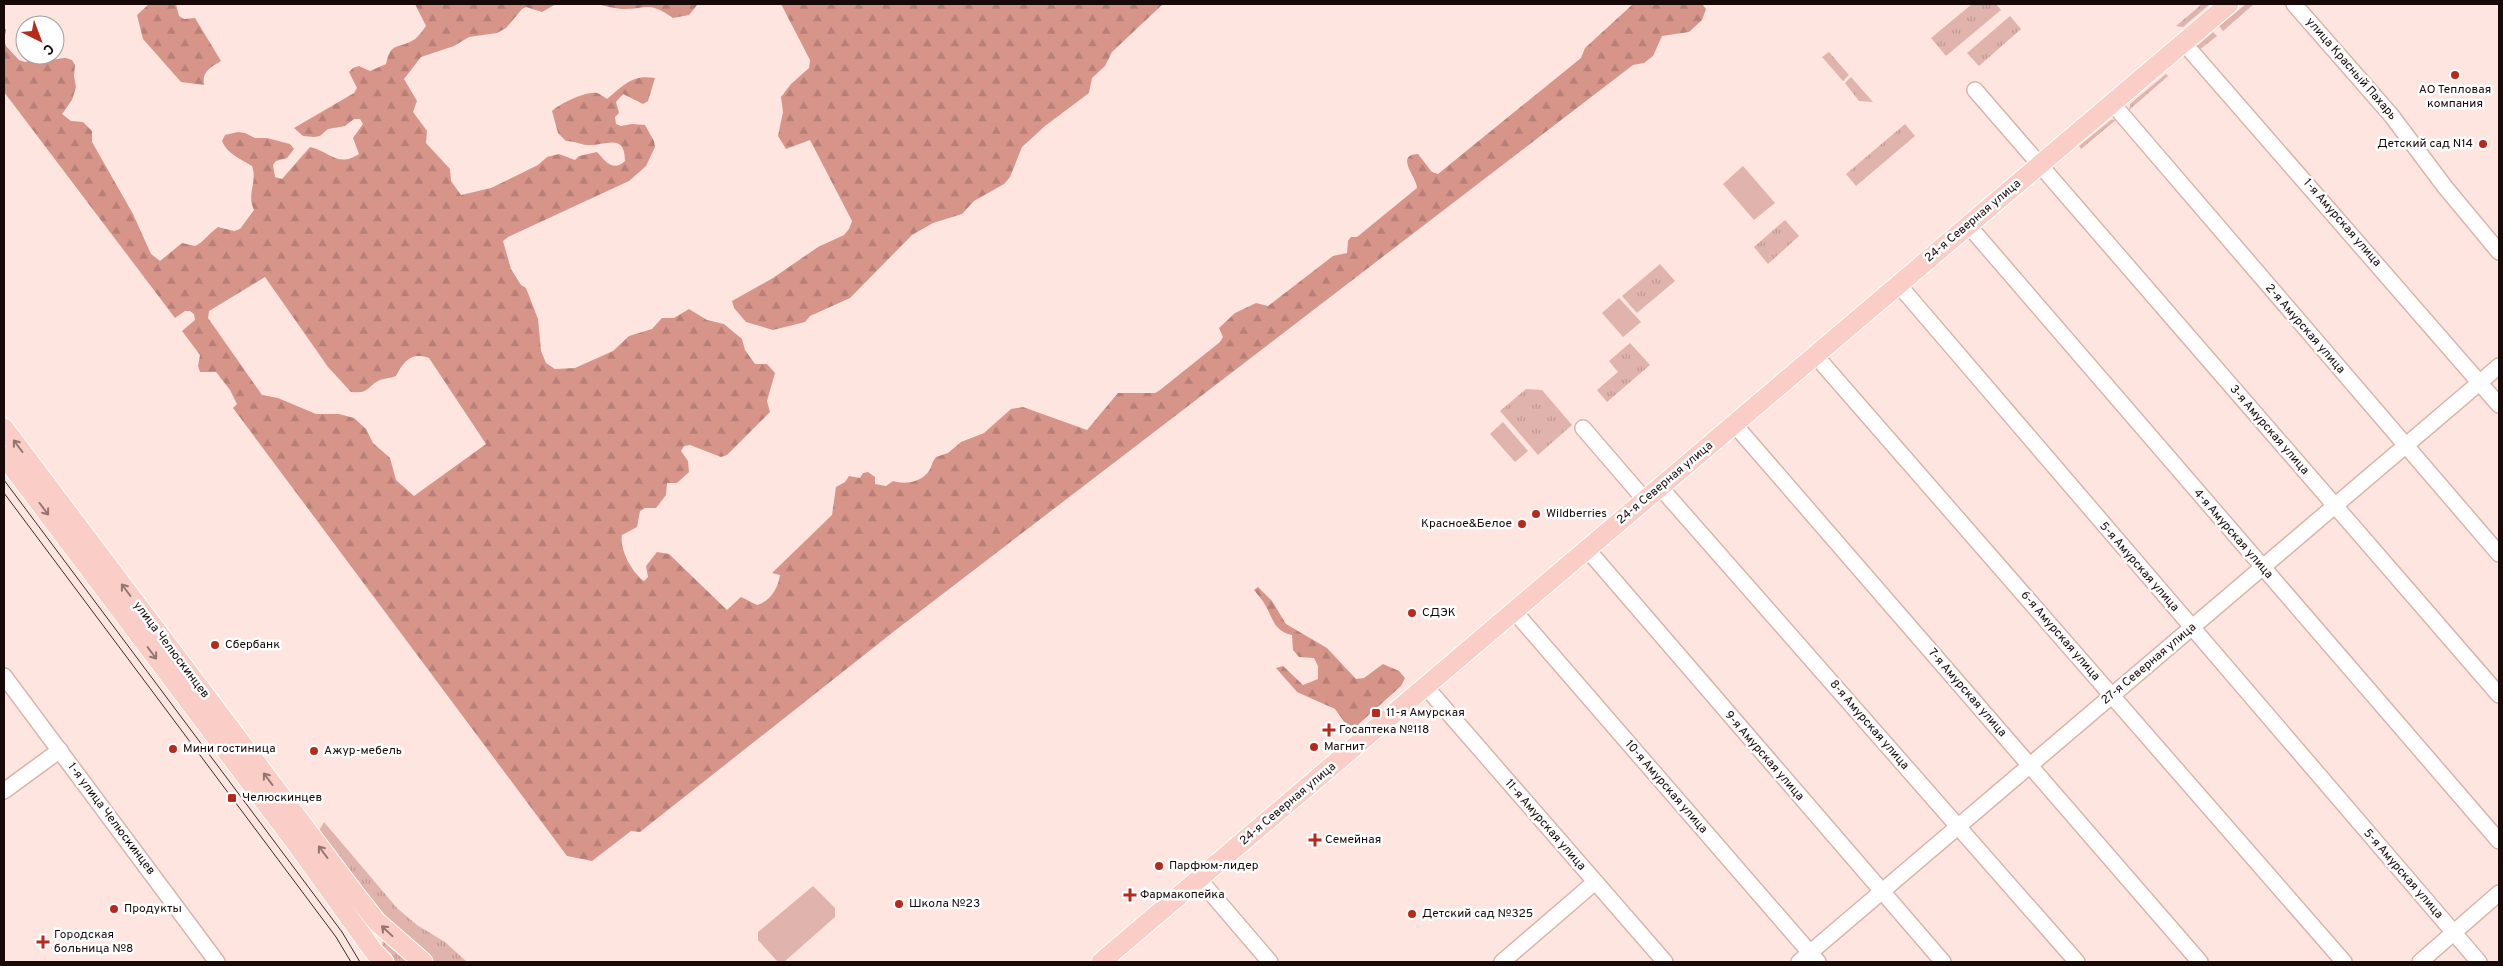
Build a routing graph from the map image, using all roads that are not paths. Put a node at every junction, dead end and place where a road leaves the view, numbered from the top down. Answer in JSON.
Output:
{"nodes":[{"id":1,"x":2229,"y":4,"type":"edge"},
{"id":2,"x":2294,"y":4,"type":"edge"},
{"id":3,"x":2184,"y":42,"type":"junction"},
{"id":4,"x":1975,"y":90,"type":"dead end"},
{"id":5,"x":2112,"y":102,"type":"junction"},
{"id":6,"x":2039,"y":165,"type":"junction"},
{"id":7,"x":1968,"y":225,"type":"junction"},
{"id":8,"x":2499,"y":252,"type":"edge"},
{"id":9,"x":1898,"y":284,"type":"junction"},
{"id":10,"x":1815,"y":355,"type":"junction"},
{"id":11,"x":2499,"y":366,"type":"edge"},
{"id":12,"x":2480,"y":383,"type":"junction"},
{"id":13,"x":2499,"y":406,"type":"edge"},
{"id":14,"x":1734,"y":424,"type":"junction"},
{"id":15,"x":4,"y":428,"type":"edge"},
{"id":16,"x":1583,"y":428,"type":"dead end"},
{"id":17,"x":2406,"y":446,"type":"junction"},
{"id":18,"x":4,"y":456,"type":"edge"},
{"id":19,"x":30,"y":476,"type":"junction"},
{"id":20,"x":1660,"y":487,"type":"junction"},
{"id":21,"x":1645,"y":500,"type":"junction"},
{"id":22,"x":2334,"y":506,"type":"junction"},
{"id":23,"x":1587,"y":549,"type":"junction"},
{"id":24,"x":2499,"y":554,"type":"edge"},
{"id":25,"x":2262,"y":568,"type":"junction"},
{"id":26,"x":1514,"y":611,"type":"junction"},
{"id":27,"x":2191,"y":628,"type":"junction"},
{"id":28,"x":4,"y":676,"type":"edge"},
{"id":29,"x":1426,"y":687,"type":"junction"},
{"id":30,"x":2112,"y":695,"type":"junction"},
{"id":31,"x":2499,"y":695,"type":"edge"},
{"id":32,"x":60,"y":750,"type":"junction"},
{"id":33,"x":2029,"y":765,"type":"junction"},
{"id":34,"x":4,"y":791,"type":"edge"},
{"id":35,"x":1958,"y":826,"type":"junction"},
{"id":36,"x":2499,"y":841,"type":"edge"},
{"id":37,"x":332,"y":877,"type":"junction"},
{"id":38,"x":1199,"y":879,"type":"junction"},
{"id":39,"x":1595,"y":882,"type":"junction"},
{"id":40,"x":1881,"y":892,"type":"junction"},
{"id":41,"x":2499,"y":893,"type":"edge"},
{"id":42,"x":2453,"y":933,"type":"junction"},
{"id":43,"x":378,"y":959,"type":"edge"},
{"id":44,"x":1809,"y":959,"type":"edge"},
{"id":45,"x":210,"y":960,"type":"edge"},
{"id":46,"x":423,"y":962,"type":"edge"},
{"id":47,"x":1101,"y":962,"type":"edge"},
{"id":48,"x":1270,"y":962,"type":"edge"},
{"id":49,"x":1502,"y":962,"type":"edge"},
{"id":50,"x":1665,"y":962,"type":"edge"},
{"id":51,"x":1943,"y":962,"type":"edge"},
{"id":52,"x":2077,"y":962,"type":"edge"},
{"id":53,"x":2200,"y":962,"type":"edge"},
{"id":54,"x":2344,"y":962,"type":"edge"},
{"id":55,"x":2420,"y":962,"type":"edge"},
{"id":56,"x":2479,"y":962,"type":"edge"}],
"edges":[{"from":1,"to":3,"type":"main road","name":"24-я Северная улица"},
{"from":2,"to":8,"type":"street","name":"улица Красный Пахарь"},
{"from":3,"to":5,"type":"main road","name":"24-я Северная улица"},
{"from":3,"to":12,"type":"street","name":"1-я Амурская улица"},
{"from":4,"to":6,"type":"street","name":"3-я Амурская улица"},
{"from":5,"to":6,"type":"main road","name":"24-я Северная улица"},
{"from":5,"to":17,"type":"street","name":"2-я Амурская улица"},
{"from":6,"to":7,"type":"main road","name":"24-я Северная улица"},
{"from":6,"to":22,"type":"street","name":"3-я Амурская улица"},
{"from":7,"to":9,"type":"main road","name":"24-я Северная улица"},
{"from":7,"to":25,"type":"street","name":"4-я Амурская улица"},
{"from":9,"to":10,"type":"main road","name":"24-я Северная улица"},
{"from":9,"to":27,"type":"street","name":"5-я Амурская улица"},
{"from":10,"to":14,"type":"main road","name":"24-я Северная улица"},
{"from":10,"to":30,"type":"street","name":"6-я Амурская улица"},
{"from":11,"to":12,"type":"street","name":"27-я Северная улица"},
{"from":12,"to":13,"type":"street","name":"1-я Амурская улица"},
{"from":12,"to":17,"type":"street","name":"27-я Северная улица"},
{"from":14,"to":20,"type":"main road","name":"24-я Северная улица"},
{"from":14,"to":33,"type":"street","name":"7-я Амурская улица"},
{"from":19,"to":15,"type":"main road","name":"улица Челюскинцев","one_way":true},
{"from":16,"to":21,"type":"street"},
{"from":17,"to":22,"type":"street","name":"27-я Северная улица"},
{"from":17,"to":24,"type":"street","name":"2-я Амурская улица"},
{"from":18,"to":19,"type":"main road","name":"улица Челюскинцев"},
{"from":19,"to":37,"type":"main road","name":"улица Челюскинцев"},
{"from":20,"to":21,"type":"main road","name":"24-я Северная улица"},
{"from":20,"to":35,"type":"street","name":"8-я Амурская улица"},
{"from":21,"to":23,"type":"main road","name":"24-я Северная улица"},
{"from":22,"to":25,"type":"street","name":"27-я Северная улица"},
{"from":22,"to":31,"type":"street","name":"3-я Амурская улица"},
{"from":23,"to":26,"type":"main road","name":"24-я Северная улица"},
{"from":23,"to":40,"type":"street","name":"9-я Амурская улица"},
{"from":25,"to":27,"type":"street","name":"27-я Северная улица"},
{"from":25,"to":36,"type":"street","name":"4-я Амурская улица"},
{"from":26,"to":29,"type":"main road","name":"24-я Северная улица"},
{"from":26,"to":44,"type":"street","name":"10-я Амурская улица"},
{"from":27,"to":30,"type":"street","name":"27-я Северная улица"},
{"from":27,"to":42,"type":"street","name":"5-я Амурская улица"},
{"from":28,"to":32,"type":"street","name":"1-я улица Челюскинцев"},
{"from":29,"to":38,"type":"main road","name":"24-я Северная улица"},
{"from":29,"to":39,"type":"street","name":"11-я Амурская улица"},
{"from":30,"to":33,"type":"street","name":"27-я Северная улица"},
{"from":30,"to":54,"type":"street","name":"6-я Амурская улица"},
{"from":32,"to":34,"type":"street"},
{"from":32,"to":45,"type":"street","name":"1-я улица Челюскинцев"},
{"from":33,"to":35,"type":"street","name":"27-я Северная улица"},
{"from":33,"to":53,"type":"street","name":"7-я Амурская улица"},
{"from":35,"to":40,"type":"street","name":"27-я Северная улица"},
{"from":35,"to":52,"type":"street","name":"8-я Амурская улица"},
{"from":37,"to":43,"type":"main road"},
{"from":46,"to":37,"type":"main road","one_way":true},
{"from":38,"to":47,"type":"main road","name":"24-я Северная улица"},
{"from":38,"to":48,"type":"street"},
{"from":39,"to":49,"type":"street"},
{"from":39,"to":50,"type":"street","name":"11-я Амурская улица"},
{"from":40,"to":44,"type":"street","name":"27-я Северная улица"},
{"from":40,"to":51,"type":"street","name":"9-я Амурская улица"},
{"from":41,"to":42,"type":"street"},
{"from":42,"to":55,"type":"street"},
{"from":42,"to":56,"type":"street","name":"5-я Амурская улица"}]}
